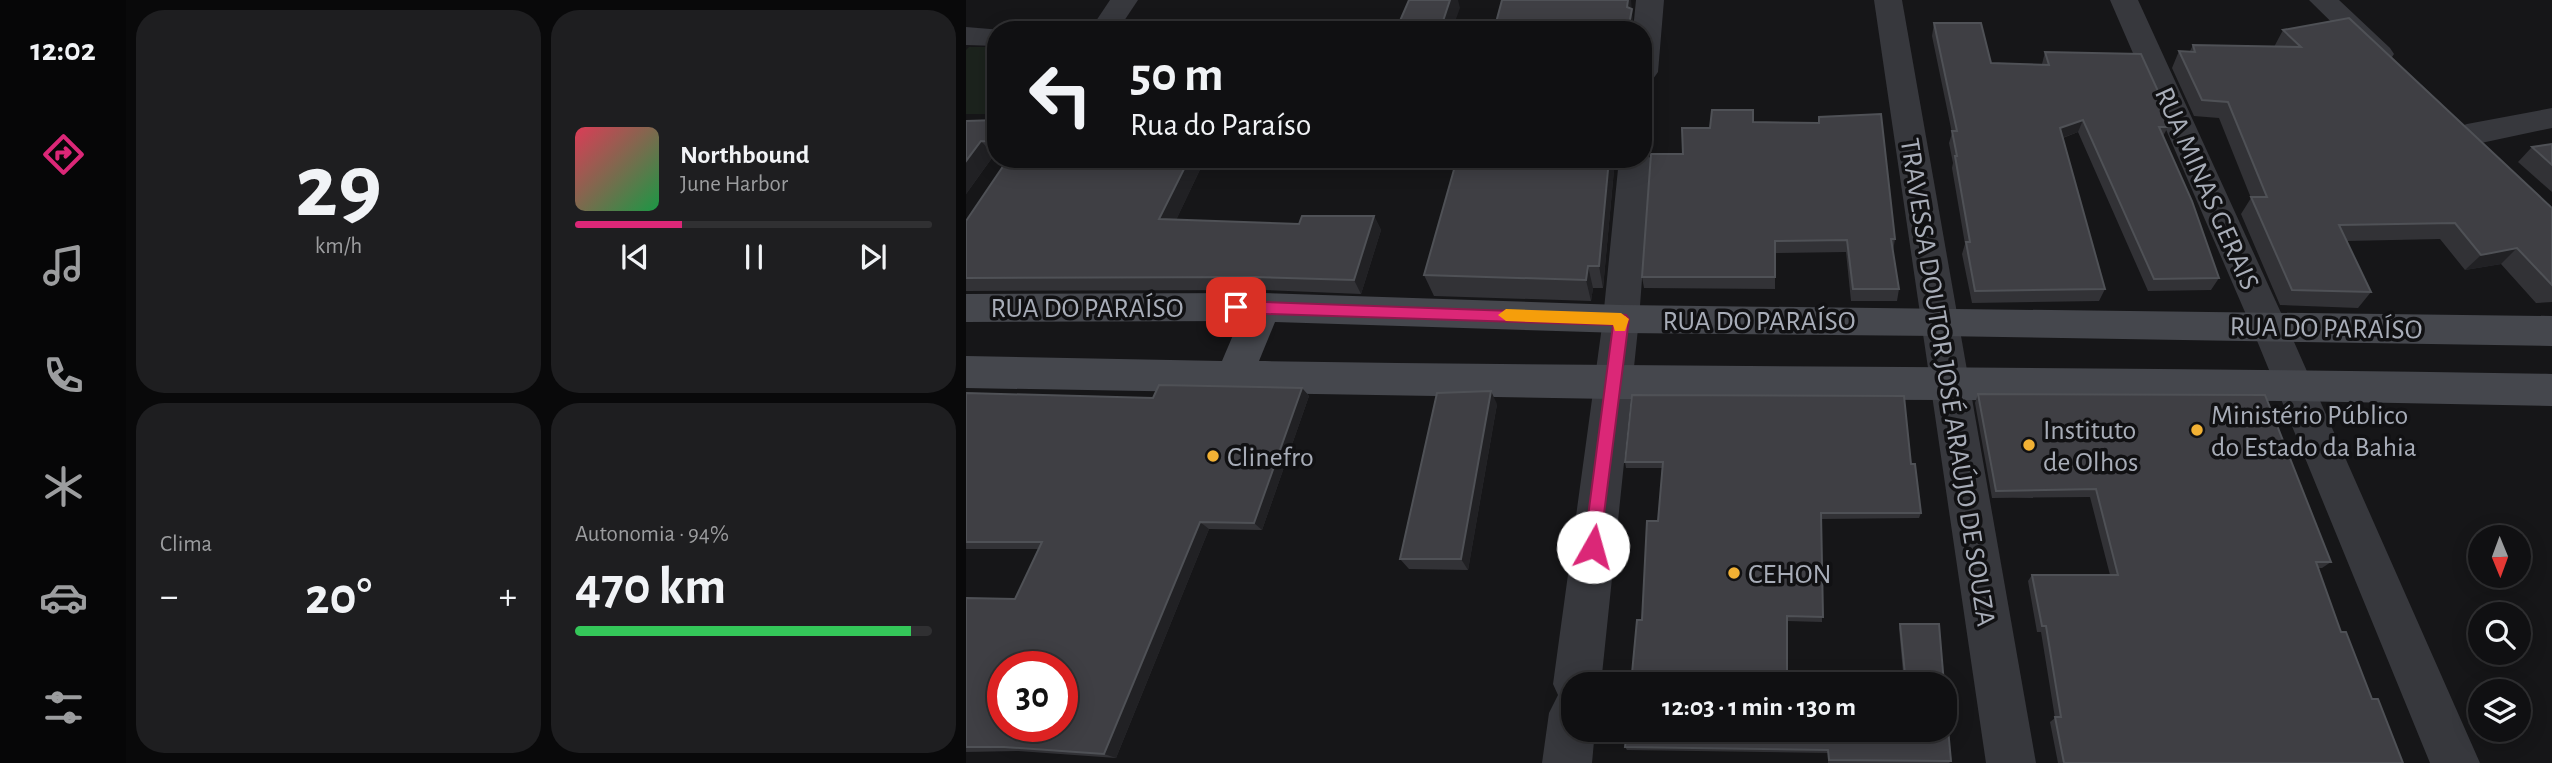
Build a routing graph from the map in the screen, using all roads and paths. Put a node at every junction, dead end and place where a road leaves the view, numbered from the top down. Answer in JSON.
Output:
{"nodes":[{"id":1,"x":1124,"y":0,"type":"edge"},
{"id":2,"x":1650,"y":0,"type":"edge"},
{"id":3,"x":1888,"y":0,"type":"edge"},
{"id":4,"x":2124,"y":0,"type":"edge"},
{"id":5,"x":2323,"y":0,"type":"edge"},
{"id":6,"x":1110,"y":21,"type":"edge"},
{"id":7,"x":1648,"y":21,"type":"edge"},
{"id":8,"x":966,"y":36,"type":"edge"},
{"id":9,"x":987,"y":37,"type":"edge"},
{"id":10,"x":2399,"y":72,"type":"edge"},
{"id":11,"x":2552,"y":118,"type":"edge"},
{"id":12,"x":2495,"y":162,"type":"edge"},
{"id":13,"x":1634,"y":168,"type":"edge"},
{"id":14,"x":1263,"y":307,"type":"junction"},
{"id":15,"x":966,"y":308,"type":"edge"},
{"id":16,"x":1621,"y":319,"type":"junction"},
{"id":17,"x":1939,"y":321,"type":"junction"},
{"id":18,"x":2269,"y":326,"type":"junction"},
{"id":19,"x":2552,"y":331,"type":"edge"},
{"id":20,"x":966,"y":372,"type":"edge"},
{"id":21,"x":1234,"y":376,"type":"junction"},
{"id":22,"x":1612,"y":383,"type":"junction"},
{"id":23,"x":2292,"y":385,"type":"junction"},
{"id":24,"x":1949,"y":386,"type":"junction"},
{"id":25,"x":2552,"y":390,"type":"edge"},
{"id":26,"x":1578,"y":672,"type":"edge"},
{"id":27,"x":1570,"y":742,"type":"edge"},
{"id":28,"x":1567,"y":763,"type":"edge"},
{"id":29,"x":2011,"y":763,"type":"edge"},
{"id":30,"x":2455,"y":763,"type":"edge"}],
"edges":[{"from":1,"to":6,"type":"street"},
{"from":2,"to":7,"type":"street"},
{"from":3,"to":17,"type":"street","name":"TRAVESSA DOUTOR JOSÉ ARAÚJO DE SOUZA"},
{"from":4,"to":18,"type":"street","name":"RUA MINAS GERAIS"},
{"from":5,"to":10,"type":"street"},
{"from":8,"to":9,"type":"street"},
{"from":11,"to":12,"type":"street"},
{"from":13,"to":16,"type":"street"},
{"from":14,"to":15,"type":"street","name":"RUA DO PARAÍSO"},
{"from":14,"to":16,"type":"street","name":"RUA DO PARAÍSO"},
{"from":14,"to":21,"type":"street"},
{"from":16,"to":17,"type":"street","name":"RUA DO PARAÍSO"},
{"from":16,"to":22,"type":"street"},
{"from":17,"to":18,"type":"street","name":"RUA DO PARAÍSO"},
{"from":17,"to":24,"type":"street","name":"TRAVESSA DOUTOR JOSÉ ARAÚJO DE SOUZA"},
{"from":18,"to":19,"type":"street","name":"RUA DO PARAÍSO"},
{"from":18,"to":23,"type":"street","name":"RUA MINAS GERAIS"},
{"from":20,"to":21,"type":"street","name":"RUA DO PARAÍSO"},
{"from":21,"to":22,"type":"street","name":"RUA DO PARAÍSO"},
{"from":22,"to":24,"type":"street","name":"RUA DO PARAÍSO"},
{"from":22,"to":26,"type":"street"},
{"from":23,"to":24,"type":"street","name":"RUA DO PARAÍSO"},
{"from":23,"to":25,"type":"street","name":"RUA DO PARAÍSO"},
{"from":23,"to":30,"type":"street","name":"RUA MINAS GERAIS"},
{"from":24,"to":29,"type":"street","name":"TRAVESSA DOUTOR JOSÉ ARAÚJO DE SOUZA"},
{"from":27,"to":28,"type":"street"}]}
